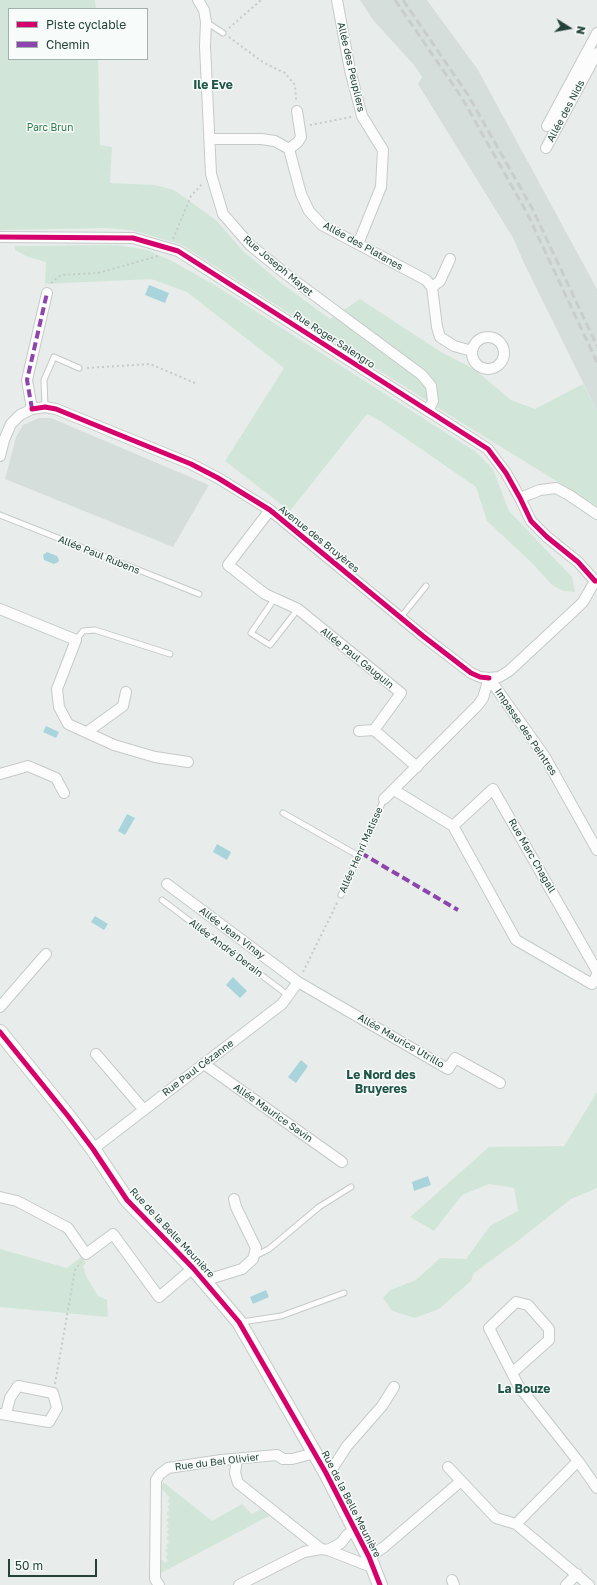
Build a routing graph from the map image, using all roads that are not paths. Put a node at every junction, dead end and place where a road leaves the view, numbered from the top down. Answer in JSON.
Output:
{"nodes":[{"id":1,"x":198,"y":0,"type":"edge"},
{"id":2,"x":337,"y":0,"type":"edge"},
{"id":3,"x":206,"y":22,"type":"junction"},
{"id":4,"x":223,"y":33,"type":"road end"},
{"id":5,"x":597,"y":33,"type":"edge"},
{"id":6,"x":597,"y":53,"type":"edge"},
{"id":7,"x":297,"y":111,"type":"road end"},
{"id":8,"x":547,"y":126,"type":"dead end"},
{"id":9,"x":210,"y":139,"type":"junction"},
{"id":10,"x":546,"y":148,"type":"dead end"},
{"id":11,"x":289,"y":149,"type":"junction"},
{"id":12,"x":0,"y":237,"type":"edge"},
{"id":13,"x":358,"y":244,"type":"junction"},
{"id":14,"x":450,"y":259,"type":"dead end"},
{"id":15,"x":432,"y":287,"type":"junction"},
{"id":16,"x":48,"y":288,"type":"road end"},
{"id":17,"x":472,"y":351,"type":"dead end"},
{"id":18,"x":79,"y":368,"type":"road end"},
{"id":19,"x":45,"y":407,"type":"junction"},
{"id":20,"x":32,"y":408,"type":"junction"},
{"id":21,"x":428,"y":411,"type":"junction"},
{"id":22,"x":0,"y":456,"type":"edge"},
{"id":23,"x":520,"y":498,"type":"junction"},
{"id":24,"x":270,"y":510,"type":"junction"},
{"id":25,"x":597,"y":514,"type":"edge"},
{"id":26,"x":0,"y":515,"type":"edge"},
{"id":27,"x":596,"y":581,"type":"edge"},
{"id":28,"x":426,"y":586,"type":"dead end"},
{"id":29,"x":199,"y":594,"type":"dead end"},
{"id":30,"x":276,"y":598,"type":"junction"},
{"id":31,"x":0,"y":609,"type":"edge"},
{"id":32,"x":298,"y":609,"type":"junction"},
{"id":33,"x":401,"y":617,"type":"junction"},
{"id":34,"x":76,"y":640,"type":"junction"},
{"id":35,"x":170,"y":654,"type":"dead end"},
{"id":36,"x":489,"y":678,"type":"junction"},
{"id":37,"x":126,"y":692,"type":"dead end"},
{"id":38,"x":374,"y":730,"type":"junction"},
{"id":39,"x":359,"y":731,"type":"dead end"},
{"id":40,"x":87,"y":732,"type":"junction"},
{"id":41,"x":188,"y":762,"type":"dead end"},
{"id":42,"x":417,"y":767,"type":"junction"},
{"id":43,"x":0,"y":774,"type":"edge"},
{"id":44,"x":394,"y":790,"type":"junction"},
{"id":45,"x":64,"y":793,"type":"dead end"},
{"id":46,"x":384,"y":799,"type":"joint"},
{"id":47,"x":283,"y":813,"type":"dead end"},
{"id":48,"x":453,"y":826,"type":"junction"},
{"id":49,"x":597,"y":850,"type":"edge"},
{"id":50,"x":359,"y":856,"type":"junction"},
{"id":51,"x":167,"y":884,"type":"dead end"},
{"id":52,"x":341,"y":895,"type":"road end"},
{"id":53,"x":162,"y":900,"type":"dead end"},
{"id":54,"x":46,"y":954,"type":"dead end"},
{"id":55,"x":597,"y":971,"type":"edge"},
{"id":56,"x":597,"y":975,"type":"edge"},
{"id":57,"x":298,"y":982,"type":"junction"},
{"id":58,"x":289,"y":996,"type":"junction"},
{"id":59,"x":0,"y":1006,"type":"edge"},
{"id":60,"x":0,"y":1032,"type":"edge"},
{"id":61,"x":96,"y":1054,"type":"dead end"},
{"id":62,"x":204,"y":1064,"type":"junction"},
{"id":63,"x":500,"y":1083,"type":"dead end"},
{"id":64,"x":144,"y":1110,"type":"junction"},
{"id":65,"x":93,"y":1149,"type":"junction"},
{"id":66,"x":342,"y":1162,"type":"dead end"},
{"id":67,"x":351,"y":1188,"type":"dead end"},
{"id":68,"x":0,"y":1197,"type":"edge"},
{"id":69,"x":234,"y":1199,"type":"dead end"},
{"id":70,"x":254,"y":1256,"type":"junction"},
{"id":71,"x":193,"y":1268,"type":"junction"},
{"id":72,"x":203,"y":1281,"type":"junction"},
{"id":73,"x":344,"y":1293,"type":"dead end"},
{"id":74,"x":239,"y":1322,"type":"junction"},
{"id":75,"x":512,"y":1373,"type":"junction"},
{"id":76,"x":394,"y":1387,"type":"dead end"},
{"id":77,"x":3,"y":1414,"type":"edge"},
{"id":78,"x":315,"y":1454,"type":"junction"},
{"id":79,"x":237,"y":1459,"type":"junction"},
{"id":80,"x":578,"y":1462,"type":"junction"},
{"id":81,"x":448,"y":1467,"type":"dead end"},
{"id":82,"x":326,"y":1472,"type":"junction"},
{"id":83,"x":460,"y":1481,"type":"junction"},
{"id":84,"x":597,"y":1488,"type":"edge"},
{"id":85,"x":516,"y":1524,"type":"junction"},
{"id":86,"x":355,"y":1530,"type":"junction"},
{"id":87,"x":324,"y":1549,"type":"junction"},
{"id":88,"x":371,"y":1562,"type":"junction"},
{"id":89,"x":577,"y":1574,"type":"junction"},
{"id":90,"x":159,"y":1585,"type":"edge"},
{"id":91,"x":239,"y":1585,"type":"edge"},
{"id":92,"x":380,"y":1585,"type":"edge"},
{"id":93,"x":566,"y":1585,"type":"edge"},
{"id":94,"x":589,"y":1585,"type":"edge"}],
"edges":[{"from":1,"to":3,"type":"street","name":"Rue Joseph Mayet"},
{"from":2,"to":13,"type":"street","name":"Allée des Peupliers"},
{"from":3,"to":4,"type":"lane"},
{"from":3,"to":9,"type":"street","name":"Rue Joseph Mayet"},
{"from":5,"to":8,"type":"street"},
{"from":6,"to":10,"type":"street","name":"Allée des Nids"},
{"from":7,"to":11,"type":"street"},
{"from":9,"to":11,"type":"street"},
{"from":9,"to":21,"type":"street","name":"Rue Joseph Mayet"},
{"from":11,"to":13,"type":"street","name":"Allée des Platanes"},
{"from":12,"to":21,"type":"street","name":"Rue Roger Salengro"},
{"from":13,"to":15,"type":"street","name":"Allée des Platanes"},
{"from":14,"to":15,"type":"street"},
{"from":15,"to":17,"type":"street"},
{"from":16,"to":20,"type":"street"},
{"from":18,"to":19,"type":"lane"},
{"from":19,"to":20,"type":"street","name":"Avenue des Bruyères"},
{"from":19,"to":24,"type":"street","name":"Avenue des Bruyères"},
{"from":20,"to":22,"type":"street"},
{"from":21,"to":23,"type":"street","name":"Rue Roger Salengro"},
{"from":23,"to":25,"type":"street"},
{"from":23,"to":27,"type":"street","name":"Rue Roger Salengro"},
{"from":24,"to":30,"type":"street"},
{"from":24,"to":33,"type":"street","name":"Avenue des Bruyères"},
{"from":26,"to":29,"type":"lane","name":"Allée Paul Rubens"},
{"from":27,"to":36,"type":"street"},
{"from":28,"to":33,"type":"lane"},
{"from":30,"to":32,"type":"street"},
{"from":30,"to":32,"type":"lane"},
{"from":31,"to":34,"type":"street"},
{"from":32,"to":38,"type":"street","name":"Allée Paul Gauguin"},
{"from":33,"to":36,"type":"street","name":"Avenue des Bruyères"},
{"from":34,"to":35,"type":"lane"},
{"from":34,"to":40,"type":"street"},
{"from":36,"to":42,"type":"street","name":"Allée Henri Matisse"},
{"from":36,"to":49,"type":"street","name":"Impasse des Peintres"},
{"from":37,"to":40,"type":"street"},
{"from":38,"to":39,"type":"street"},
{"from":38,"to":42,"type":"street"},
{"from":40,"to":41,"type":"street"},
{"from":42,"to":44,"type":"street","name":"Allée Henri Matisse"},
{"from":43,"to":45,"type":"street"},
{"from":44,"to":46,"type":"street","name":"Allée Henri Matisse"},
{"from":44,"to":48,"type":"street"},
{"from":46,"to":50,"type":"lane","name":"Allée Henri Matisse"},
{"from":47,"to":50,"type":"lane"},
{"from":48,"to":55,"type":"street","name":"Rue Marc Chagall"},
{"from":48,"to":56,"type":"street"},
{"from":50,"to":52,"type":"lane","name":"Allée Henri Matisse"},
{"from":51,"to":57,"type":"street","name":"Allée Jean Vinay"},
{"from":53,"to":58,"type":"lane","name":"Allée André Derain"},
{"from":54,"to":59,"type":"street"},
{"from":57,"to":58,"type":"street","name":"Rue Paul Cézanne"},
{"from":57,"to":63,"type":"street","name":"Allée Maurice Utrillo"},
{"from":58,"to":62,"type":"street","name":"Rue Paul Cézanne"},
{"from":60,"to":65,"type":"street","name":"Rue de la Belle Meunière"},
{"from":61,"to":64,"type":"street"},
{"from":62,"to":64,"type":"street","name":"Rue Paul Cézanne"},
{"from":62,"to":66,"type":"street","name":"Allée Maurice Savin"},
{"from":64,"to":65,"type":"street","name":"Rue Paul Cézanne"},
{"from":65,"to":71,"type":"street","name":"Rue de la Belle Meunière"},
{"from":67,"to":70,"type":"lane"},
{"from":68,"to":71,"type":"street"},
{"from":69,"to":70,"type":"street"},
{"from":70,"to":72,"type":"street"},
{"from":71,"to":72,"type":"street","name":"Rue de la Belle Meunière"},
{"from":72,"to":74,"type":"street","name":"Rue de la Belle Meunière"},
{"from":73,"to":74,"type":"lane"},
{"from":74,"to":78,"type":"street","name":"Rue de la Belle Meunière"},
{"from":75,"to":75,"type":"street"},
{"from":75,"to":80,"type":"street"},
{"from":76,"to":82,"type":"street"},
{"from":77,"to":77,"type":"street"},
{"from":78,"to":79,"type":"street","name":"Rue du Bel Olivier"},
{"from":78,"to":82,"type":"street","name":"Rue de la Belle Meunière"},
{"from":79,"to":87,"type":"street"},
{"from":79,"to":90,"type":"street","name":"Rue du Bel Olivier"},
{"from":80,"to":84,"type":"street"},
{"from":80,"to":85,"type":"street"},
{"from":81,"to":83,"type":"street"},
{"from":82,"to":86,"type":"street","name":"Rue de la Belle Meunière"},
{"from":83,"to":85,"type":"street"},
{"from":83,"to":88,"type":"street"},
{"from":85,"to":89,"type":"street"},
{"from":86,"to":87,"type":"street"},
{"from":86,"to":88,"type":"street","name":"Rue de la Belle Meunière"},
{"from":87,"to":88,"type":"street"},
{"from":87,"to":91,"type":"street"},
{"from":88,"to":92,"type":"street","name":"Rue de la Belle Meunière"},
{"from":89,"to":93,"type":"street"},
{"from":89,"to":94,"type":"street"}]}
